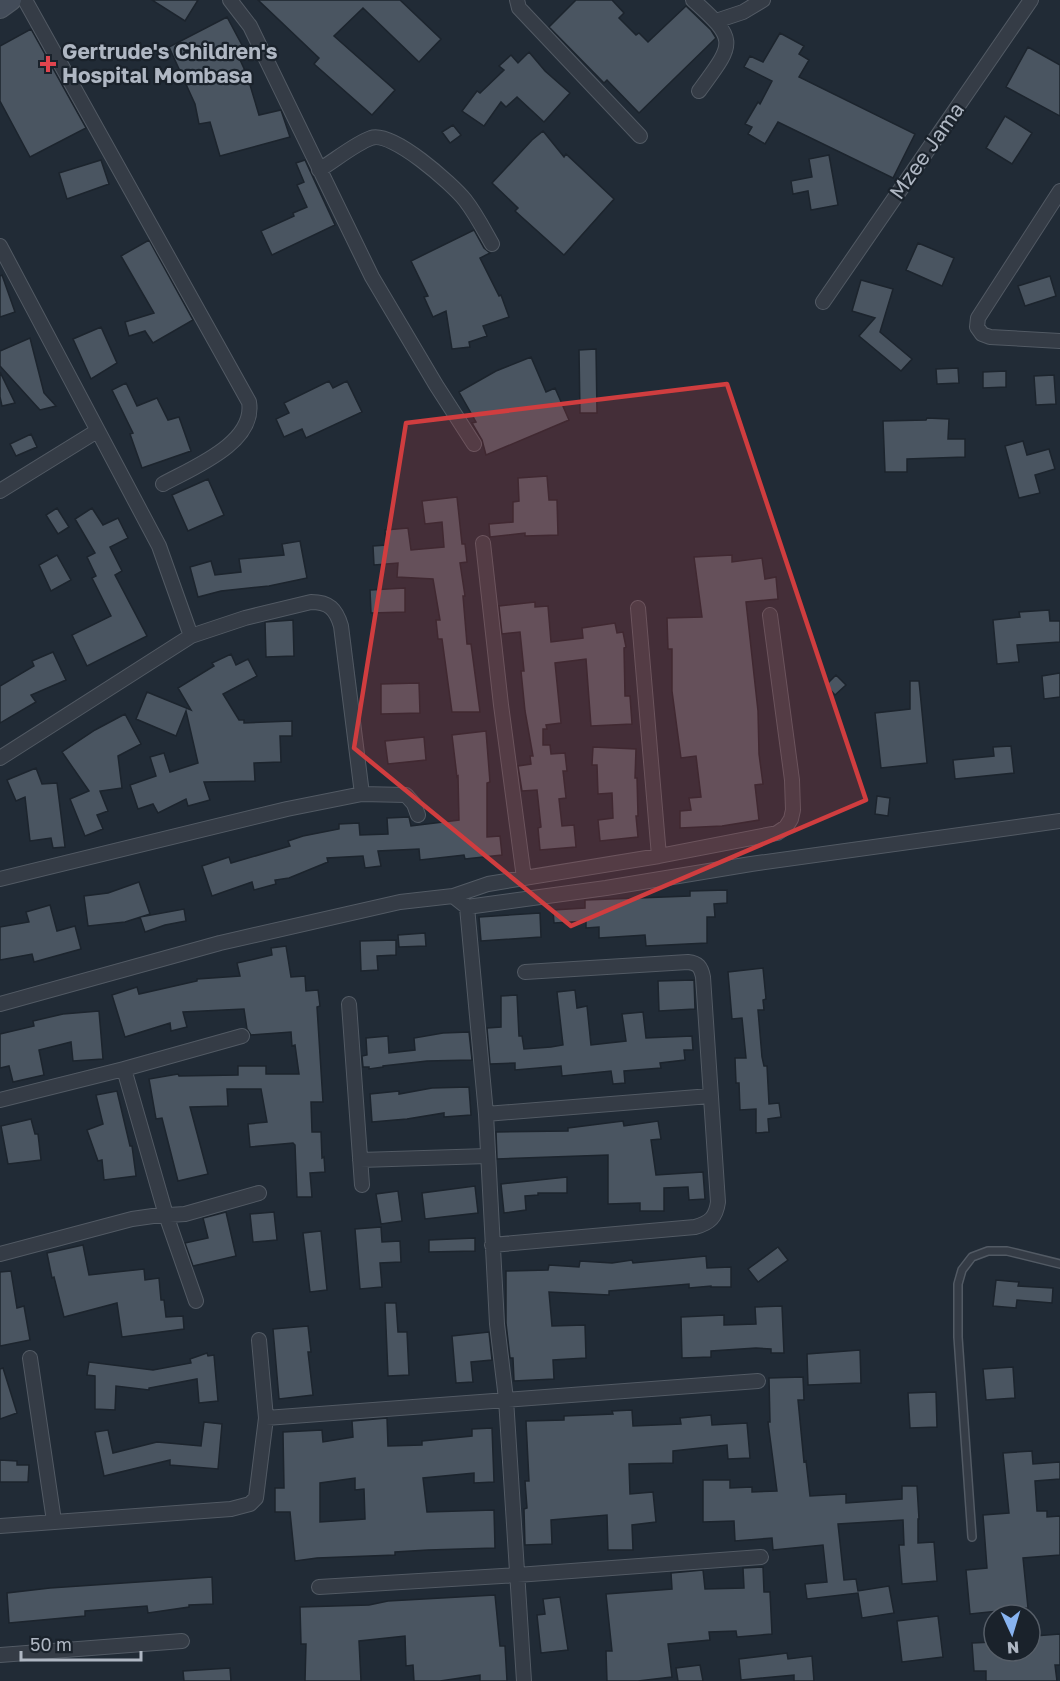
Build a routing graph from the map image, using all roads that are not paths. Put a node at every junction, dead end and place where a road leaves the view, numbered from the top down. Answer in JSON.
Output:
{"nodes":[{"id":1,"x":10,"y":0,"type":"edge"},
{"id":2,"x":25,"y":0,"type":"edge"},
{"id":3,"x":517,"y":0,"type":"edge"},
{"id":4,"x":693,"y":0,"type":"edge"},
{"id":5,"x":763,"y":0,"type":"edge"},
{"id":6,"x":1031,"y":0,"type":"edge"},
{"id":7,"x":236,"y":2,"type":"edge"},
{"id":8,"x":0,"y":8,"type":"edge"},
{"id":9,"x":716,"y":21,"type":"junction"},
{"id":10,"x":699,"y":91,"type":"dead end"},
{"id":11,"x":640,"y":136,"type":"dead end"},
{"id":12,"x":319,"y":170,"type":"junction"},
{"id":13,"x":1060,"y":191,"type":"edge"},
{"id":14,"x":492,"y":244,"type":"dead end"},
{"id":15,"x":0,"y":246,"type":"edge"},
{"id":16,"x":823,"y":302,"type":"dead end"},
{"id":17,"x":1060,"y":341,"type":"edge"},
{"id":18,"x":97,"y":431,"type":"junction"},
{"id":19,"x":474,"y":444,"type":"dead end"},
{"id":20,"x":164,"y":484,"type":"dead end"},
{"id":21,"x":0,"y":491,"type":"edge"},
{"id":22,"x":483,"y":543,"type":"dead end"},
{"id":23,"x":638,"y":608,"type":"dead end"},
{"id":24,"x":770,"y":615,"type":"dead end"},
{"id":25,"x":191,"y":636,"type":"junction"},
{"id":26,"x":0,"y":758,"type":"edge"},
{"id":27,"x":362,"y":794,"type":"junction"},
{"id":28,"x":418,"y":815,"type":"dead end"},
{"id":29,"x":1060,"y":821,"type":"edge"},
{"id":30,"x":659,"y":856,"type":"junction"},
{"id":31,"x":0,"y":877,"type":"edge"},
{"id":32,"x":524,"y":878,"type":"junction"},
{"id":33,"x":453,"y":896,"type":"junction"},
{"id":34,"x":468,"y":907,"type":"junction"},
{"id":35,"x":525,"y":972,"type":"dead end"},
{"id":36,"x":0,"y":1004,"type":"edge"},
{"id":37,"x":349,"y":1004,"type":"dead end"},
{"id":38,"x":242,"y":1036,"type":"dead end"},
{"id":39,"x":124,"y":1069,"type":"junction"},
{"id":40,"x":710,"y":1096,"type":"junction"},
{"id":41,"x":0,"y":1100,"type":"edge"},
{"id":42,"x":486,"y":1114,"type":"junction"},
{"id":43,"x":488,"y":1156,"type":"junction"},
{"id":44,"x":360,"y":1160,"type":"junction"},
{"id":45,"x":362,"y":1185,"type":"dead end"},
{"id":46,"x":259,"y":1193,"type":"dead end"},
{"id":47,"x":166,"y":1215,"type":"junction"},
{"id":48,"x":492,"y":1245,"type":"junction"},
{"id":49,"x":0,"y":1254,"type":"edge"},
{"id":50,"x":1060,"y":1264,"type":"edge"},
{"id":51,"x":196,"y":1301,"type":"dead end"},
{"id":52,"x":259,"y":1340,"type":"dead end"},
{"id":53,"x":30,"y":1358,"type":"dead end"},
{"id":54,"x":758,"y":1381,"type":"dead end"},
{"id":55,"x":506,"y":1399,"type":"junction"},
{"id":56,"x":266,"y":1418,"type":"junction"},
{"id":57,"x":54,"y":1521,"type":"junction"},
{"id":58,"x":0,"y":1526,"type":"edge"},
{"id":59,"x":972,"y":1537,"type":"dead end"},
{"id":60,"x":761,"y":1557,"type":"dead end"},
{"id":61,"x":517,"y":1575,"type":"junction"},
{"id":62,"x":319,"y":1587,"type":"dead end"},
{"id":63,"x":182,"y":1641,"type":"dead end"},
{"id":64,"x":0,"y":1655,"type":"edge"},
{"id":65,"x":524,"y":1681,"type":"edge"}],
"edges":[{"from":1,"to":8,"type":"main road"},
{"from":2,"to":20,"type":"street"},
{"from":3,"to":11,"type":"street"},
{"from":4,"to":9,"type":"street"},
{"from":5,"to":9,"type":"street"},
{"from":6,"to":16,"type":"street","name":"Mzee Jama"},
{"from":7,"to":12,"type":"street"},
{"from":9,"to":10,"type":"street"},
{"from":12,"to":14,"type":"street"},
{"from":12,"to":19,"type":"street"},
{"from":13,"to":17,"type":"street"},
{"from":15,"to":18,"type":"street"},
{"from":18,"to":21,"type":"street"},
{"from":18,"to":25,"type":"street"},
{"from":22,"to":32,"type":"street"},
{"from":23,"to":30,"type":"street"},
{"from":24,"to":30,"type":"street"},
{"from":25,"to":26,"type":"street"},
{"from":25,"to":27,"type":"street"},
{"from":27,"to":28,"type":"street"},
{"from":27,"to":31,"type":"street"},
{"from":29,"to":34,"type":"street"},
{"from":30,"to":32,"type":"street"},
{"from":32,"to":33,"type":"street"},
{"from":33,"to":34,"type":"street"},
{"from":33,"to":36,"type":"street"},
{"from":34,"to":42,"type":"street"},
{"from":35,"to":40,"type":"street"},
{"from":37,"to":44,"type":"street"},
{"from":38,"to":39,"type":"street"},
{"from":39,"to":41,"type":"street"},
{"from":39,"to":47,"type":"street"},
{"from":40,"to":42,"type":"street"},
{"from":40,"to":48,"type":"street"},
{"from":42,"to":43,"type":"street"},
{"from":43,"to":44,"type":"street"},
{"from":43,"to":48,"type":"street"},
{"from":44,"to":45,"type":"street"},
{"from":46,"to":47,"type":"street"},
{"from":47,"to":49,"type":"street"},
{"from":47,"to":51,"type":"street"},
{"from":48,"to":55,"type":"street"},
{"from":50,"to":59,"type":"lane"},
{"from":52,"to":56,"type":"street"},
{"from":53,"to":57,"type":"street"},
{"from":54,"to":55,"type":"street"},
{"from":55,"to":56,"type":"street"},
{"from":55,"to":61,"type":"street"},
{"from":56,"to":57,"type":"street"},
{"from":57,"to":58,"type":"street"},
{"from":60,"to":61,"type":"street"},
{"from":61,"to":62,"type":"street"},
{"from":61,"to":65,"type":"street"},
{"from":63,"to":64,"type":"street"}]}
